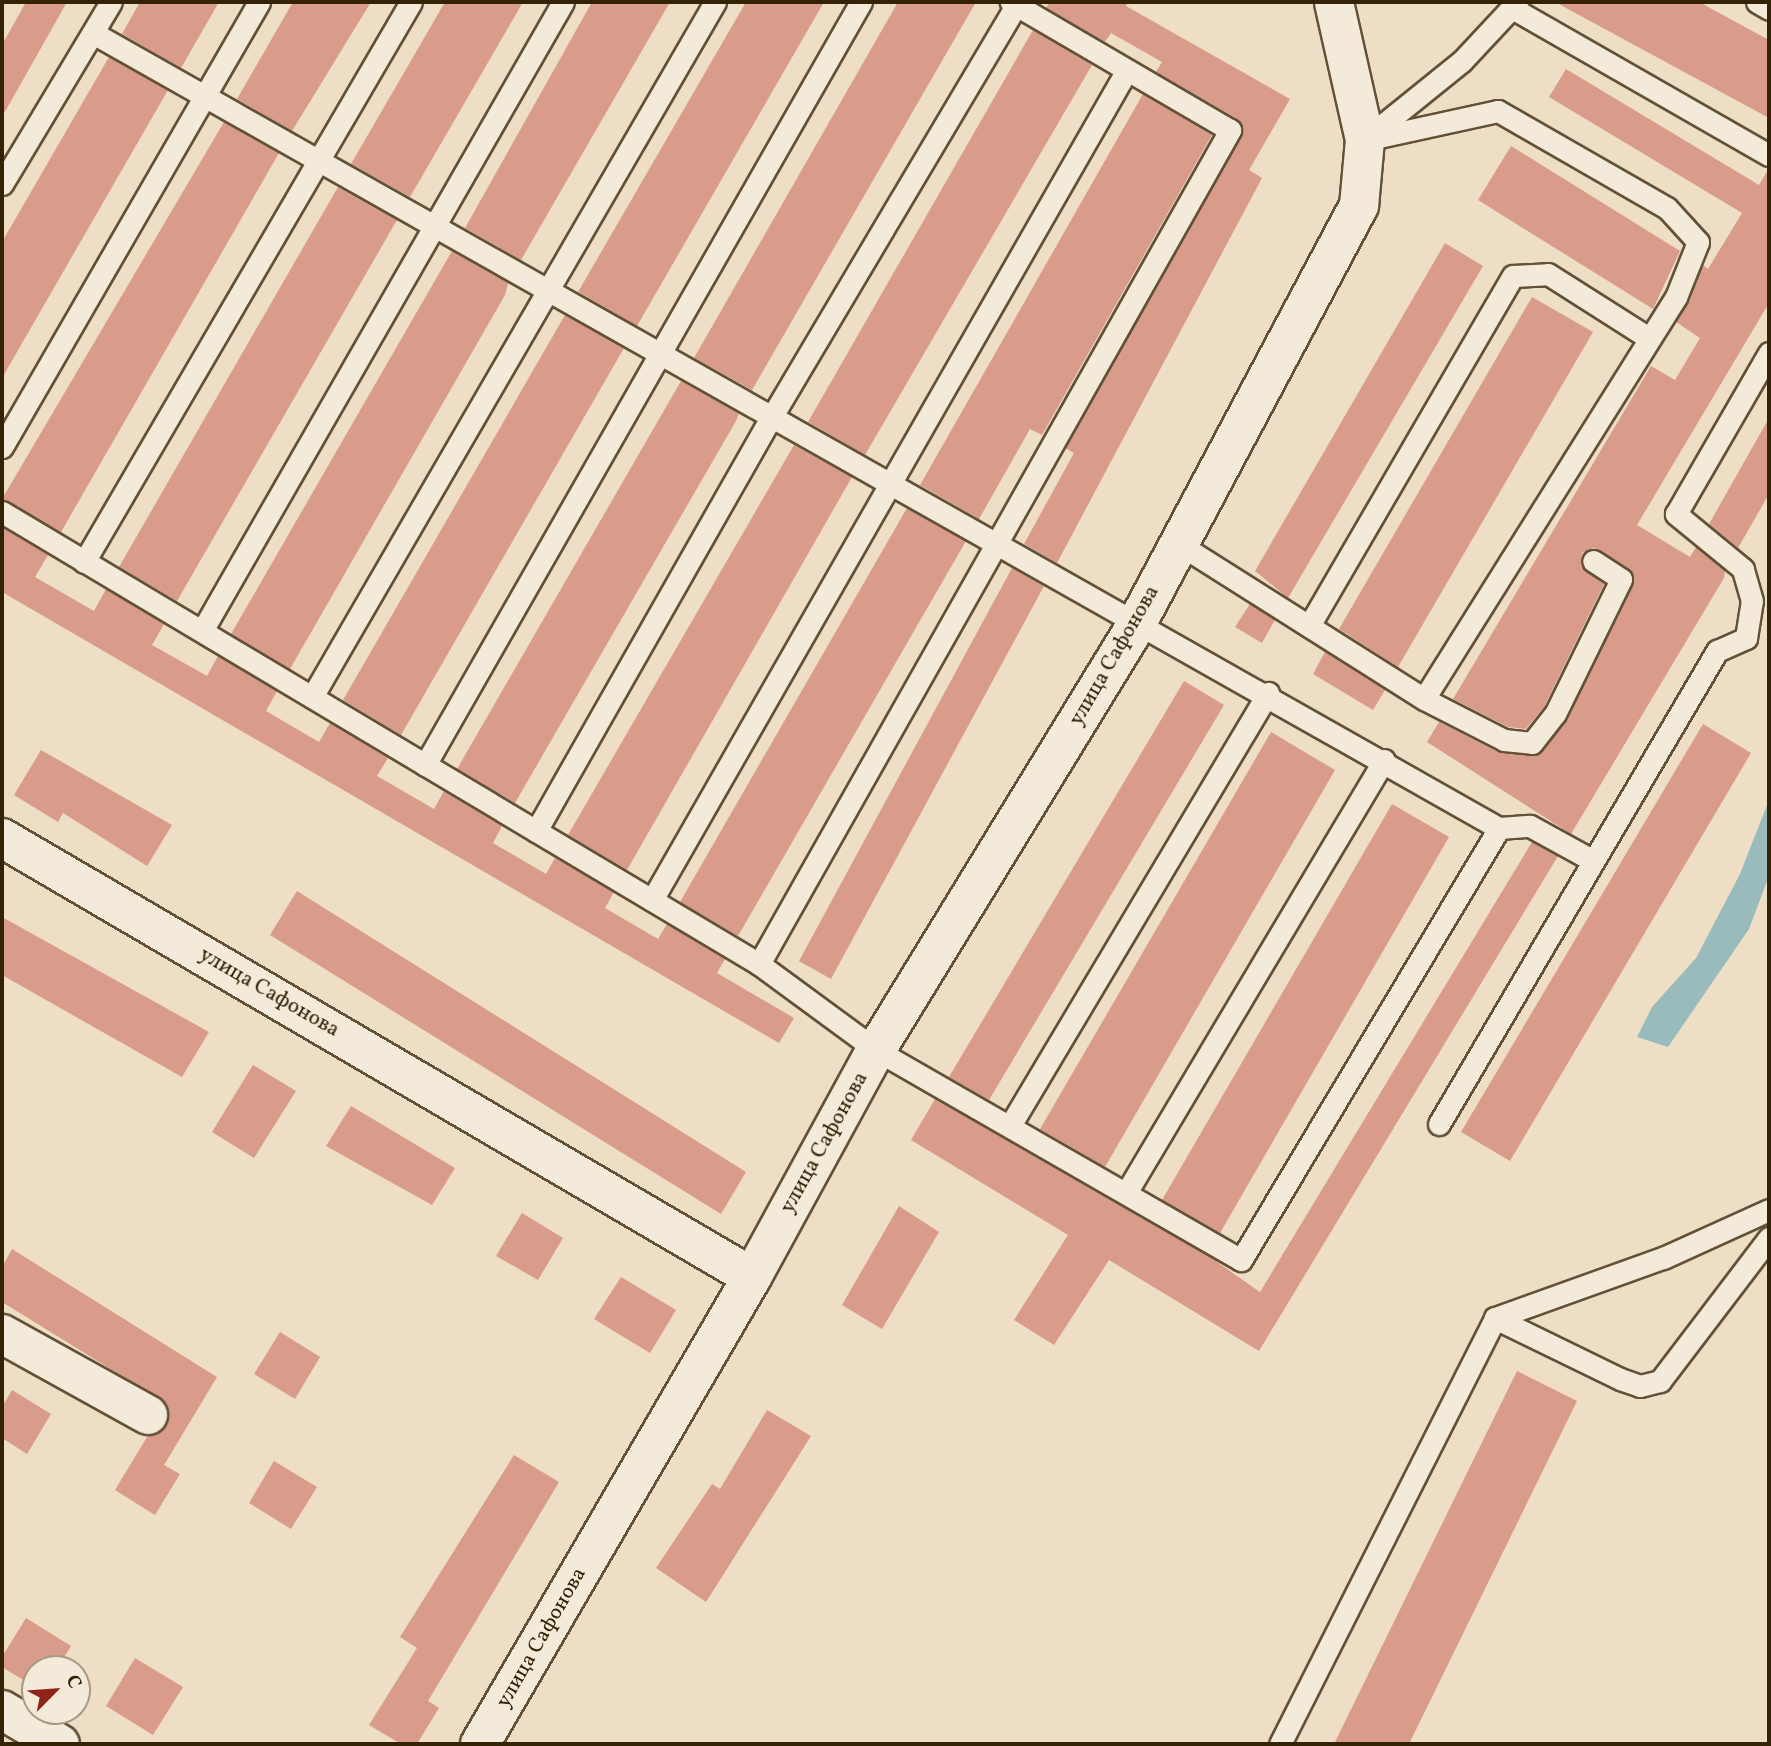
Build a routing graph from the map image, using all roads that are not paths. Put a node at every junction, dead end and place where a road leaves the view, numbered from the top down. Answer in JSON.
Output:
{"nodes":[{"id":1,"x":111,"y":2,"type":"edge"},
{"id":2,"x":259,"y":2,"type":"edge"},
{"id":3,"x":411,"y":2,"type":"edge"},
{"id":4,"x":563,"y":2,"type":"edge"},
{"id":5,"x":715,"y":2,"type":"edge"},
{"id":6,"x":861,"y":2,"type":"edge"},
{"id":7,"x":1334,"y":2,"type":"edge"},
{"id":8,"x":1757,"y":2,"type":"edge"},
{"id":9,"x":1014,"y":3,"type":"edge"},
{"id":10,"x":1514,"y":5,"type":"edge"},
{"id":11,"x":1769,"y":9,"type":"edge"},
{"id":12,"x":93,"y":33,"type":"junction"},
{"id":13,"x":1127,"y":70,"type":"junction"},
{"id":14,"x":205,"y":96,"type":"junction"},
{"id":15,"x":1365,"y":140,"type":"junction"},
{"id":16,"x":1769,"y":155,"type":"edge"},
{"id":17,"x":318,"y":161,"type":"junction"},
{"id":18,"x":2,"y":184,"type":"edge"},
{"id":19,"x":437,"y":228,"type":"junction"},
{"id":20,"x":547,"y":290,"type":"junction"},
{"id":21,"x":1649,"y":338,"type":"junction"},
{"id":22,"x":1769,"y":353,"type":"edge"},
{"id":23,"x":662,"y":356,"type":"junction"},
{"id":24,"x":771,"y":418,"type":"junction"},
{"id":25,"x":2,"y":447,"type":"edge"},
{"id":26,"x":888,"y":485,"type":"junction"},
{"id":27,"x":2,"y":512,"type":"edge"},
{"id":28,"x":1179,"y":544,"type":"junction"},
{"id":29,"x":996,"y":546,"type":"junction"},
{"id":30,"x":1593,"y":561,"type":"dead end"},
{"id":31,"x":84,"y":562,"type":"junction"},
{"id":32,"x":1136,"y":625,"type":"junction"},
{"id":33,"x":1309,"y":626,"type":"junction"},
{"id":34,"x":202,"y":631,"type":"junction"},
{"id":35,"x":1268,"y":693,"type":"junction"},
{"id":36,"x":312,"y":697,"type":"junction"},
{"id":37,"x":1424,"y":699,"type":"junction"},
{"id":38,"x":1384,"y":760,"type":"junction"},
{"id":39,"x":425,"y":765,"type":"junction"},
{"id":40,"x":1499,"y":828,"type":"junction"},
{"id":41,"x":536,"y":831,"type":"junction"},
{"id":42,"x":2,"y":838,"type":"edge"},
{"id":43,"x":1590,"y":859,"type":"junction"},
{"id":44,"x":652,"y":900,"type":"junction"},
{"id":45,"x":759,"y":964,"type":"junction"},
{"id":46,"x":876,"y":1050,"type":"junction"},
{"id":47,"x":1011,"y":1124,"type":"junction"},
{"id":48,"x":1439,"y":1124,"type":"dead end"},
{"id":49,"x":1126,"y":1193,"type":"junction"},
{"id":50,"x":1769,"y":1210,"type":"edge"},
{"id":51,"x":1769,"y":1238,"type":"edge"},
{"id":52,"x":752,"y":1277,"type":"junction"},
{"id":53,"x":1495,"y":1318,"type":"junction"},
{"id":54,"x":2,"y":1334,"type":"edge"},
{"id":55,"x":148,"y":1415,"type":"dead end"},
{"id":56,"x":2,"y":1710,"type":"edge"},
{"id":57,"x":60,"y":1744,"type":"edge"},
{"id":58,"x":480,"y":1744,"type":"edge"},
{"id":59,"x":1280,"y":1744,"type":"edge"}],
"edges":[{"from":1,"to":12,"type":"lane"},
{"from":2,"to":14,"type":"lane"},
{"from":3,"to":17,"type":"lane"},
{"from":4,"to":19,"type":"lane"},
{"from":5,"to":20,"type":"lane"},
{"from":6,"to":23,"type":"lane"},
{"from":7,"to":15,"type":"street","name":"улица Сафонова"},
{"from":8,"to":11,"type":"lane"},
{"from":9,"to":13,"type":"lane"},
{"from":9,"to":24,"type":"lane"},
{"from":10,"to":15,"type":"lane"},
{"from":10,"to":16,"type":"lane"},
{"from":12,"to":14,"type":"lane"},
{"from":12,"to":18,"type":"lane"},
{"from":13,"to":26,"type":"lane"},
{"from":13,"to":29,"type":"lane"},
{"from":14,"to":17,"type":"lane"},
{"from":14,"to":25,"type":"lane"},
{"from":15,"to":21,"type":"lane"},
{"from":15,"to":28,"type":"street","name":"улица Сафонова"},
{"from":17,"to":19,"type":"lane"},
{"from":17,"to":31,"type":"lane"},
{"from":19,"to":20,"type":"lane"},
{"from":19,"to":34,"type":"lane"},
{"from":20,"to":23,"type":"lane"},
{"from":20,"to":36,"type":"lane"},
{"from":21,"to":33,"type":"lane"},
{"from":21,"to":37,"type":"lane"},
{"from":22,"to":43,"type":"lane"},
{"from":23,"to":24,"type":"lane"},
{"from":23,"to":39,"type":"lane"},
{"from":24,"to":26,"type":"lane"},
{"from":24,"to":41,"type":"lane"},
{"from":26,"to":29,"type":"lane"},
{"from":26,"to":44,"type":"lane"},
{"from":27,"to":31,"type":"lane"},
{"from":28,"to":32,"type":"street","name":"улица Сафонова"},
{"from":28,"to":33,"type":"lane"},
{"from":29,"to":32,"type":"lane"},
{"from":29,"to":45,"type":"lane"},
{"from":30,"to":37,"type":"lane"},
{"from":31,"to":34,"type":"lane"},
{"from":32,"to":35,"type":"lane"},
{"from":32,"to":46,"type":"street","name":"улица Сафонова"},
{"from":33,"to":37,"type":"lane"},
{"from":34,"to":36,"type":"lane"},
{"from":35,"to":38,"type":"lane"},
{"from":35,"to":47,"type":"lane"},
{"from":36,"to":39,"type":"lane"},
{"from":38,"to":40,"type":"lane"},
{"from":38,"to":49,"type":"lane"},
{"from":39,"to":41,"type":"lane"},
{"from":40,"to":43,"type":"lane"},
{"from":40,"to":49,"type":"lane"},
{"from":41,"to":44,"type":"lane"},
{"from":42,"to":52,"type":"street","name":"улица Сафонова"},
{"from":43,"to":48,"type":"lane"},
{"from":44,"to":45,"type":"lane"},
{"from":45,"to":46,"type":"lane"},
{"from":46,"to":47,"type":"lane"},
{"from":46,"to":52,"type":"street","name":"улица Сафонова"},
{"from":47,"to":49,"type":"lane"},
{"from":50,"to":53,"type":"lane"},
{"from":51,"to":53,"type":"lane"},
{"from":52,"to":58,"type":"street","name":"улица Сафонова"},
{"from":53,"to":59,"type":"lane"},
{"from":54,"to":55,"type":"street"},
{"from":56,"to":57,"type":"street"}]}
